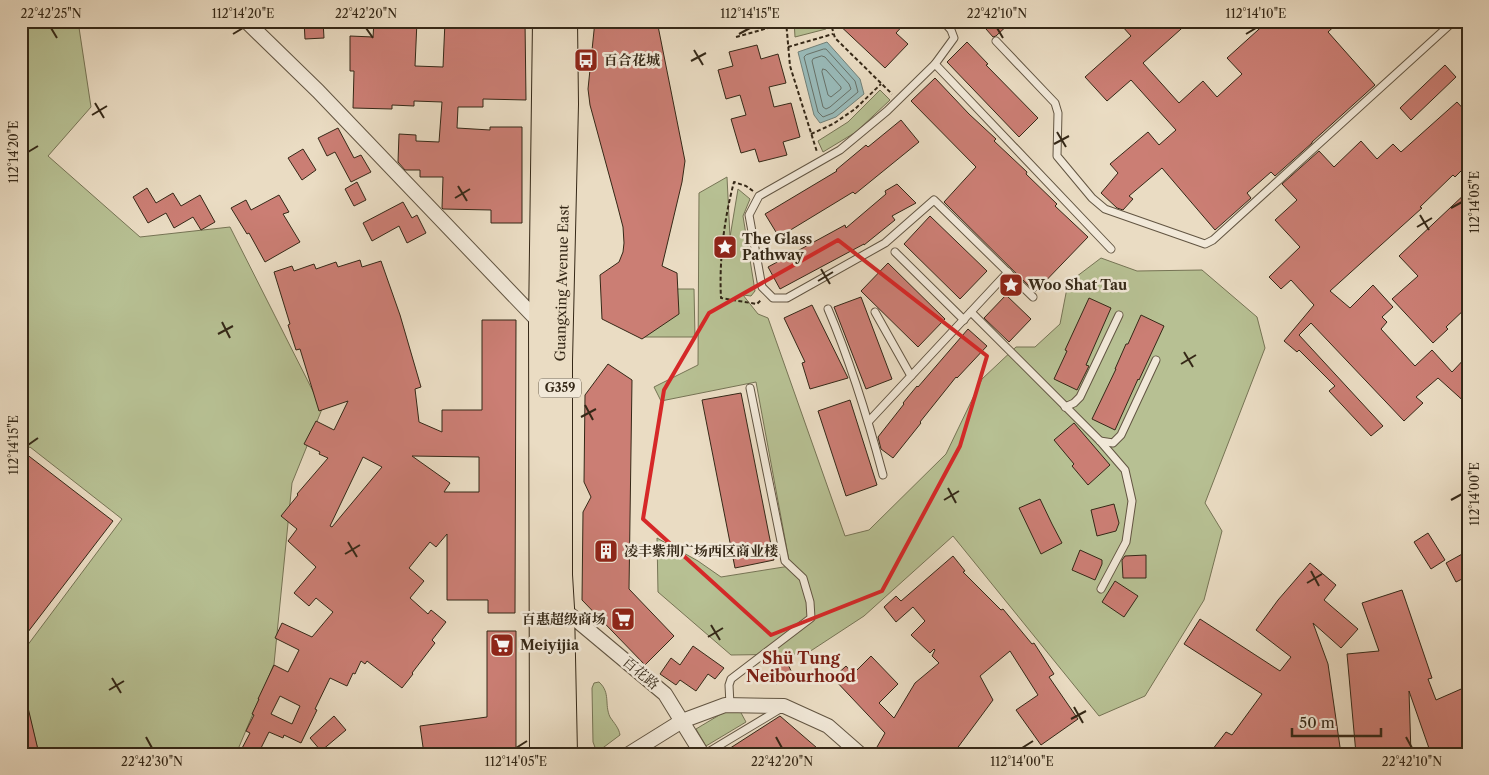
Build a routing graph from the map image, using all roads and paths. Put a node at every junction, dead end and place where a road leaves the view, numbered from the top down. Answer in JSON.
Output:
{"nodes":[{"id":1,"x":246,"y":21,"type":"edge"},
{"id":2,"x":545,"y":21,"type":"edge"},
{"id":3,"x":566,"y":21,"type":"edge"},
{"id":4,"x":830,"y":21,"type":"edge"},
{"id":5,"x":943,"y":21,"type":"edge"},
{"id":6,"x":1454,"y":21,"type":"edge"},
{"id":7,"x":786,"y":22,"type":"edge"},
{"id":8,"x":833,"y":34,"type":"junction"},
{"id":9,"x":736,"y":37,"type":"dead end"},
{"id":10,"x":996,"y":41,"type":"dead end"},
{"id":11,"x":788,"y":47,"type":"junction"},
{"id":12,"x":935,"y":64,"type":"junction"},
{"id":13,"x":881,"y":84,"type":"junction"},
{"id":14,"x":898,"y":100,"type":"junction"},
{"id":15,"x":811,"y":134,"type":"junction"},
{"id":16,"x":820,"y":161,"type":"junction"},
{"id":17,"x":759,"y":196,"type":"junction"},
{"id":18,"x":1111,"y":249,"type":"dead end"},
{"id":19,"x":895,"y":252,"type":"dead end"},
{"id":20,"x":1008,"y":272,"type":"junction"},
{"id":21,"x":767,"y":292,"type":"junction"},
{"id":22,"x":1033,"y":297,"type":"dead end"},
{"id":23,"x":828,"y":309,"type":"dead end"},
{"id":24,"x":875,"y":312,"type":"dead end"},
{"id":25,"x":971,"y":312,"type":"junction"},
{"id":26,"x":1119,"y":315,"type":"dead end"},
{"id":27,"x":964,"y":320,"type":"junction"},
{"id":28,"x":541,"y":324,"type":"junction"},
{"id":29,"x":1156,"y":360,"type":"dead end"},
{"id":30,"x":912,"y":376,"type":"junction"},
{"id":31,"x":750,"y":388,"type":"dead end"},
{"id":32,"x":1065,"y":407,"type":"junction"},
{"id":33,"x":869,"y":421,"type":"junction"},
{"id":34,"x":1100,"y":441,"type":"junction"},
{"id":35,"x":883,"y":476,"type":"dead end"},
{"id":36,"x":1100,"y":589,"type":"dead end"},
{"id":37,"x":562,"y":608,"type":"junction"},
{"id":38,"x":730,"y":705,"type":"junction"},
{"id":39,"x":784,"y":706,"type":"junction"},
{"id":40,"x":682,"y":721,"type":"junction"},
{"id":41,"x":542,"y":754,"type":"edge"},
{"id":42,"x":565,"y":754,"type":"edge"},
{"id":43,"x":630,"y":754,"type":"edge"},
{"id":44,"x":703,"y":754,"type":"edge"},
{"id":45,"x":860,"y":754,"type":"edge"}],
"edges":[{"from":1,"to":28,"type":"street"},
{"from":2,"to":28,"type":"highway","name":"Guangxing Avenue East","number":"G359"},
{"from":3,"to":37,"type":"highway","name":"Guangxing Avenue East","number":"G359"},
{"from":4,"to":8,"type":"path"},
{"from":5,"to":12,"type":"lane"},
{"from":6,"to":10,"type":"lane"},
{"from":7,"to":9,"type":"path"},
{"from":7,"to":11,"type":"path"},
{"from":8,"to":11,"type":"path"},
{"from":8,"to":13,"type":"path"},
{"from":11,"to":15,"type":"path"},
{"from":12,"to":14,"type":"lane"},
{"from":12,"to":18,"type":"lane"},
{"from":13,"to":14,"type":"path"},
{"from":13,"to":15,"type":"path"},
{"from":14,"to":16,"type":"lane"},
{"from":15,"to":16,"type":"path"},
{"from":16,"to":17,"type":"lane"},
{"from":17,"to":21,"type":"lane"},
{"from":17,"to":21,"type":"path"},
{"from":19,"to":27,"type":"lane"},
{"from":20,"to":21,"type":"lane"},
{"from":20,"to":22,"type":"lane"},
{"from":20,"to":25,"type":"lane"},
{"from":23,"to":33,"type":"lane"},
{"from":24,"to":30,"type":"lane"},
{"from":25,"to":27,"type":"lane"},
{"from":25,"to":32,"type":"lane"},
{"from":26,"to":32,"type":"lane"},
{"from":27,"to":30,"type":"lane"},
{"from":28,"to":41,"type":"highway","name":"Guangxing Avenue East","number":"G359"},
{"from":29,"to":34,"type":"lane"},
{"from":30,"to":33,"type":"lane"},
{"from":31,"to":38,"type":"lane"},
{"from":32,"to":34,"type":"lane"},
{"from":33,"to":35,"type":"lane"},
{"from":34,"to":36,"type":"lane"},
{"from":37,"to":40,"type":"street","name":"百花路"},
{"from":37,"to":42,"type":"highway","name":"Guangxing Avenue East","number":"G359"},
{"from":38,"to":39,"type":"street"},
{"from":38,"to":40,"type":"street"},
{"from":39,"to":44,"type":"lane"},
{"from":39,"to":45,"type":"street"},
{"from":40,"to":43,"type":"street"},
{"from":40,"to":44,"type":"street","name":"百花路"}]}
